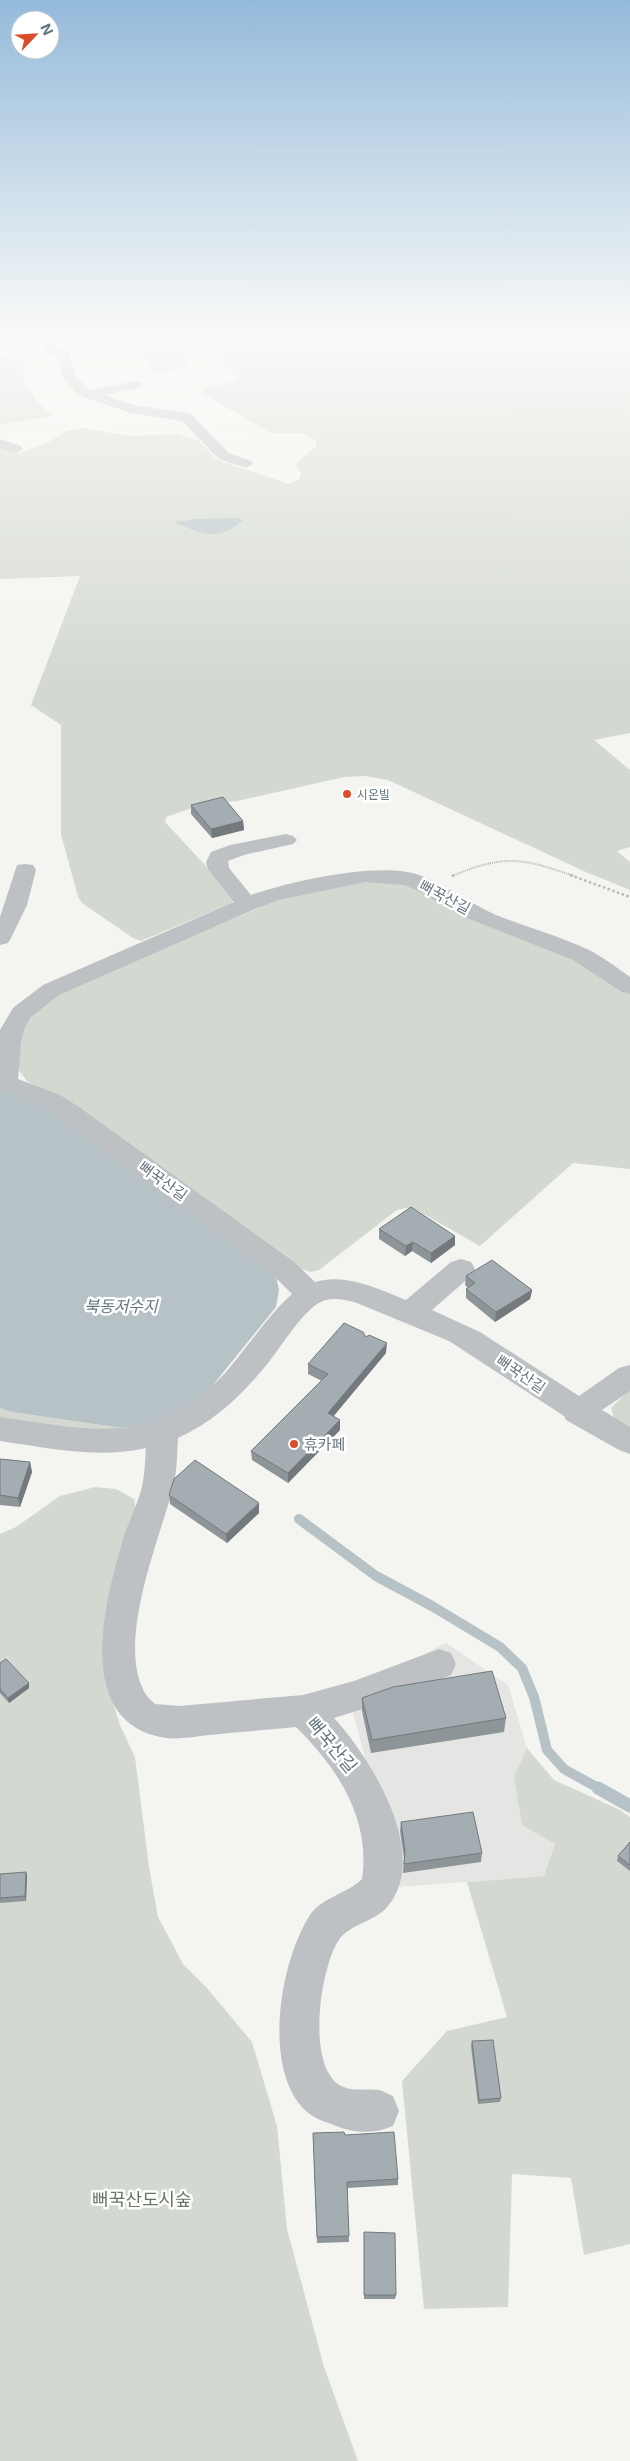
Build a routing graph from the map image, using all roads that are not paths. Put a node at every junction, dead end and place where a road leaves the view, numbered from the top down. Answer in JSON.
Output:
{"nodes":[{"id":1,"x":220,"y":452,"type":"edge"},
{"id":2,"x":246,"y":464,"type":"dead end"},
{"id":3,"x":286,"y":840,"type":"dead end"},
{"id":4,"x":25,"y":870,"type":"dead end"},
{"id":5,"x":246,"y":904,"type":"junction"},
{"id":6,"x":0,"y":938,"type":"edge"},
{"id":7,"x":630,"y":987,"type":"edge"},
{"id":8,"x":3,"y":1082,"type":"edge"},
{"id":9,"x":461,"y":1269,"type":"dead end"},
{"id":10,"x":310,"y":1294,"type":"junction"},
{"id":11,"x":410,"y":1312,"type":"junction"},
{"id":12,"x":630,"y":1376,"type":"edge"},
{"id":13,"x":577,"y":1412,"type":"junction"},
{"id":14,"x":0,"y":1429,"type":"edge"},
{"id":15,"x":163,"y":1434,"type":"junction"},
{"id":16,"x":630,"y":1442,"type":"edge"},
{"id":17,"x":439,"y":1664,"type":"dead end"},
{"id":18,"x":303,"y":1710,"type":"junction"},
{"id":19,"x":378,"y":2111,"type":"dead end"}],
"edges":[{"from":1,"to":2,"type":"street"},
{"from":3,"to":5,"type":"street"},
{"from":4,"to":6,"type":"street"},
{"from":5,"to":7,"type":"street","name":"뻐꾹산길"},
{"from":5,"to":8,"type":"street","name":"뻐꾹산길"},
{"from":8,"to":10,"type":"street","name":"뻐꾹산길"},
{"from":9,"to":11,"type":"street"},
{"from":10,"to":11,"type":"street","name":"뻐꾹산길"},
{"from":10,"to":15,"type":"street"},
{"from":11,"to":13,"type":"street","name":"뻐꾹산길"},
{"from":12,"to":13,"type":"street"},
{"from":13,"to":16,"type":"street","name":"뻐꾹산길"},
{"from":14,"to":15,"type":"street"},
{"from":15,"to":18,"type":"street","name":"뻐꾹산길"},
{"from":17,"to":18,"type":"street","name":"뻐꾹산길"},
{"from":18,"to":19,"type":"street","name":"뻐꾹산길"}]}
